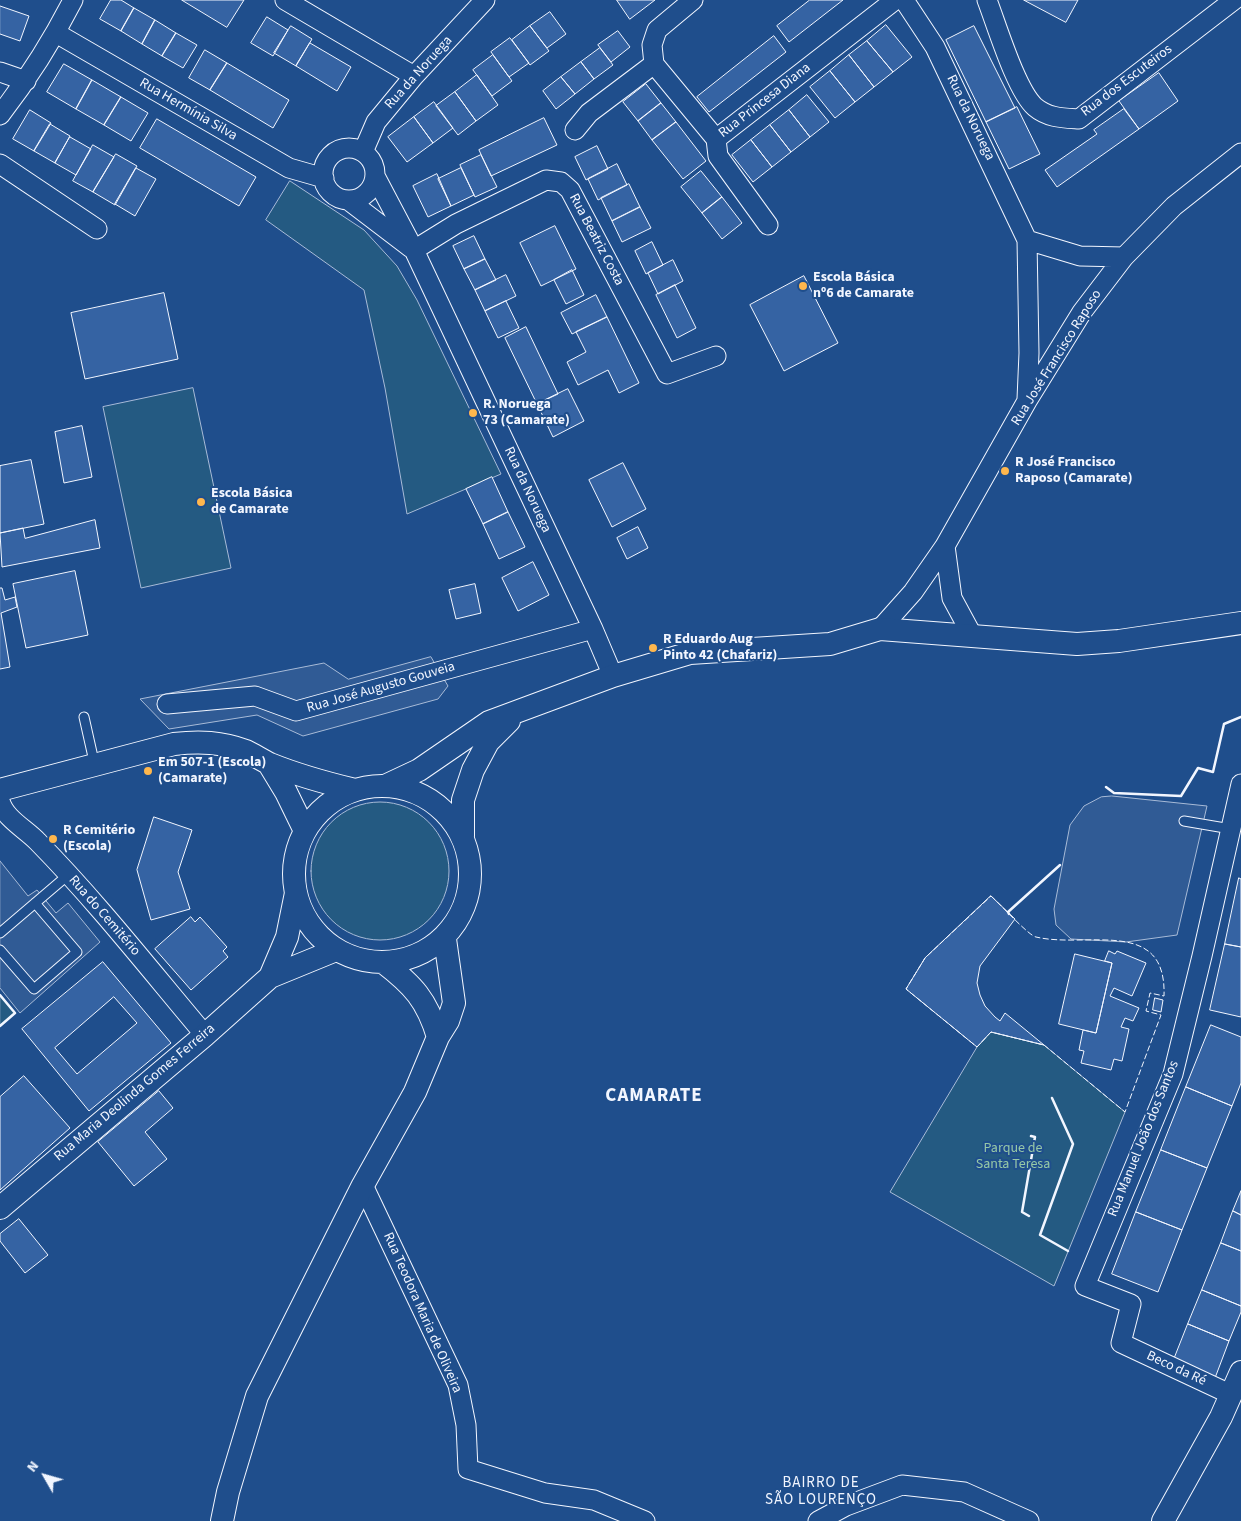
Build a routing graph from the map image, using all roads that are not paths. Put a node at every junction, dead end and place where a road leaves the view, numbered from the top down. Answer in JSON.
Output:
{"nodes":[{"id":1,"x":73,"y":0,"type":"edge"},
{"id":2,"x":285,"y":0,"type":"edge"},
{"id":3,"x":485,"y":0,"type":"edge"},
{"id":4,"x":693,"y":0,"type":"edge"},
{"id":5,"x":895,"y":0,"type":"edge"},
{"id":6,"x":904,"y":0,"type":"edge"},
{"id":7,"x":987,"y":0,"type":"edge"},
{"id":8,"x":1234,"y":0,"type":"edge"},
{"id":9,"x":56,"y":33,"type":"junction"},
{"id":10,"x":654,"y":64,"type":"junction"},
{"id":11,"x":0,"y":72,"type":"edge"},
{"id":12,"x":414,"y":76,"type":"junction"},
{"id":13,"x":26,"y":81,"type":"junction"},
{"id":14,"x":0,"y":115,"type":"edge"},
{"id":15,"x":575,"y":130,"type":"dead end"},
{"id":16,"x":716,"y":139,"type":"junction"},
{"id":17,"x":363,"y":152,"type":"junction"},
{"id":18,"x":1241,"y":153,"type":"edge"},
{"id":19,"x":0,"y":164,"type":"edge"},
{"id":20,"x":375,"y":176,"type":"junction"},
{"id":21,"x":324,"y":178,"type":"junction"},
{"id":22,"x":348,"y":200,"type":"junction"},
{"id":23,"x":768,"y":224,"type":"dead end"},
{"id":24,"x":97,"y":229,"type":"dead end"},
{"id":25,"x":1027,"y":240,"type":"junction"},
{"id":26,"x":414,"y":250,"type":"junction"},
{"id":27,"x":1124,"y":257,"type":"junction"},
{"id":28,"x":716,"y":356,"type":"dead end"},
{"id":29,"x":1027,"y":401,"type":"junction"},
{"id":30,"x":945,"y":546,"type":"junction"},
{"id":31,"x":1241,"y":623,"type":"edge"},
{"id":32,"x":593,"y":628,"type":"junction"},
{"id":33,"x":880,"y":629,"type":"junction"},
{"id":34,"x":972,"y":635,"type":"junction"},
{"id":35,"x":613,"y":676,"type":"junction"},
{"id":36,"x":167,"y":704,"type":"dead end"},
{"id":37,"x":519,"y":712,"type":"junction"},
{"id":38,"x":84,"y":717,"type":"dead end"},
{"id":39,"x":269,"y":764,"type":"junction"},
{"id":40,"x":95,"y":766,"type":"junction"},
{"id":41,"x":1241,"y":784,"type":"edge"},
{"id":42,"x":386,"y":785,"type":"junction"},
{"id":43,"x":0,"y":790,"type":"edge"},
{"id":44,"x":355,"y":790,"type":"junction"},
{"id":45,"x":0,"y":801,"type":"edge"},
{"id":46,"x":1184,"y":821,"type":"dead end"},
{"id":47,"x":1231,"y":829,"type":"junction"},
{"id":48,"x":305,"y":830,"type":"junction"},
{"id":49,"x":463,"y":836,"type":"junction"},
{"id":50,"x":68,"y":874,"type":"junction"},
{"id":51,"x":296,"y":893,"type":"junction"},
{"id":52,"x":35,"y":903,"type":"junction"},
{"id":53,"x":0,"y":933,"type":"edge"},
{"id":54,"x":445,"y":939,"type":"junction"},
{"id":55,"x":0,"y":950,"type":"edge"},
{"id":56,"x":336,"y":950,"type":"junction"},
{"id":57,"x":383,"y":962,"type":"junction"},
{"id":58,"x":270,"y":977,"type":"junction"},
{"id":59,"x":205,"y":1035,"type":"junction"},
{"id":60,"x":438,"y":1037,"type":"junction"},
{"id":61,"x":363,"y":1185,"type":"junction"},
{"id":62,"x":0,"y":1208,"type":"edge"},
{"id":63,"x":1121,"y":1343,"type":"joint"},
{"id":64,"x":1241,"y":1372,"type":"edge"},
{"id":65,"x":1232,"y":1395,"type":"junction"},
{"id":66,"x":222,"y":1521,"type":"edge"},
{"id":67,"x":645,"y":1521,"type":"edge"},
{"id":68,"x":818,"y":1521,"type":"edge"},
{"id":69,"x":1029,"y":1521,"type":"edge"},
{"id":70,"x":1164,"y":1521,"type":"edge"}],
"edges":[{"from":1,"to":9,"type":"street"},
{"from":2,"to":12,"type":"street"},
{"from":3,"to":12,"type":"street","name":"Rua da Noruega"},
{"from":4,"to":10,"type":"street"},
{"from":5,"to":16,"type":"street","name":"Rua Princesa Diana"},
{"from":6,"to":25,"type":"street","name":"Rua da Noruega"},
{"from":7,"to":8,"type":"street","name":"Rua dos Escuteiros"},
{"from":9,"to":13,"type":"street"},
{"from":9,"to":21,"type":"street","name":"Rua Hermínia Silva"},
{"from":10,"to":15,"type":"street"},
{"from":10,"to":16,"type":"street"},
{"from":11,"to":13,"type":"street"},
{"from":12,"to":17,"type":"street","name":"Rua da Noruega"},
{"from":13,"to":14,"type":"street"},
{"from":16,"to":23,"type":"street","name":"Rua Princesa Diana"},
{"from":17,"to":20,"type":"street"},
{"from":17,"to":21,"type":"street"},
{"from":18,"to":27,"type":"street","name":"Rua José Francisco Raposo"},
{"from":19,"to":24,"type":"street"},
{"from":20,"to":22,"type":"street"},
{"from":20,"to":26,"type":"street","name":"Rua da Noruega"},
{"from":21,"to":22,"type":"street"},
{"from":22,"to":26,"type":"street","name":"Rua da Noruega"},
{"from":25,"to":27,"type":"street"},
{"from":25,"to":29,"type":"street","name":"Rua da Noruega"},
{"from":26,"to":28,"type":"street","name":"Rua Beatriz Costa"},
{"from":26,"to":32,"type":"street","name":"Rua da Noruega"},
{"from":27,"to":29,"type":"street","name":"Rua José Francisco Raposo"},
{"from":29,"to":30,"type":"street","name":"Rua José Francisco Raposo"},
{"from":30,"to":33,"type":"street","name":"Rua José Francisco Raposo"},
{"from":30,"to":34,"type":"street"},
{"from":31,"to":34,"type":"street"},
{"from":32,"to":35,"type":"street","name":"Rua da Noruega"},
{"from":32,"to":36,"type":"street","name":"Rua José Augusto Gouveia"},
{"from":33,"to":34,"type":"street"},
{"from":33,"to":35,"type":"street"},
{"from":35,"to":37,"type":"street"},
{"from":37,"to":42,"type":"street"},
{"from":37,"to":49,"type":"street"},
{"from":38,"to":40,"type":"lane"},
{"from":39,"to":40,"type":"street"},
{"from":39,"to":44,"type":"street"},
{"from":39,"to":48,"type":"street"},
{"from":40,"to":43,"type":"street"},
{"from":41,"to":47,"type":"street","name":"Rua Manuel João dos Santos"},
{"from":42,"to":44,"type":"street"},
{"from":42,"to":49,"type":"street"},
{"from":44,"to":48,"type":"street"},
{"from":45,"to":50,"type":"street","name":"Rua do Cemitério"},
{"from":46,"to":47,"type":"lane"},
{"from":47,"to":63,"type":"street","name":"Rua Manuel João dos Santos"},
{"from":48,"to":51,"type":"street"},
{"from":49,"to":54,"type":"street"},
{"from":50,"to":52,"type":"lane"},
{"from":50,"to":59,"type":"street","name":"Rua do Cemitério"},
{"from":51,"to":56,"type":"street"},
{"from":51,"to":58,"type":"street","name":"Rua Maria Deolinda Gomes Ferreira"},
{"from":52,"to":53,"type":"lane"},
{"from":52,"to":55,"type":"lane"},
{"from":54,"to":57,"type":"street"},
{"from":54,"to":60,"type":"street"},
{"from":56,"to":57,"type":"street"},
{"from":56,"to":58,"type":"street","name":"Rua Maria Deolinda Gomes Ferreira"},
{"from":57,"to":60,"type":"street"},
{"from":58,"to":59,"type":"street","name":"Rua Maria Deolinda Gomes Ferreira"},
{"from":59,"to":62,"type":"street","name":"Rua Maria Deolinda Gomes Ferreira"},
{"from":60,"to":61,"type":"street"},
{"from":61,"to":66,"type":"street"},
{"from":61,"to":67,"type":"street","name":"Rua Teodora Maria de Oliveira"},
{"from":63,"to":65,"type":"street","name":"Beco da Ré"},
{"from":64,"to":65,"type":"street"},
{"from":65,"to":70,"type":"street"},
{"from":68,"to":69,"type":"street"}]}
